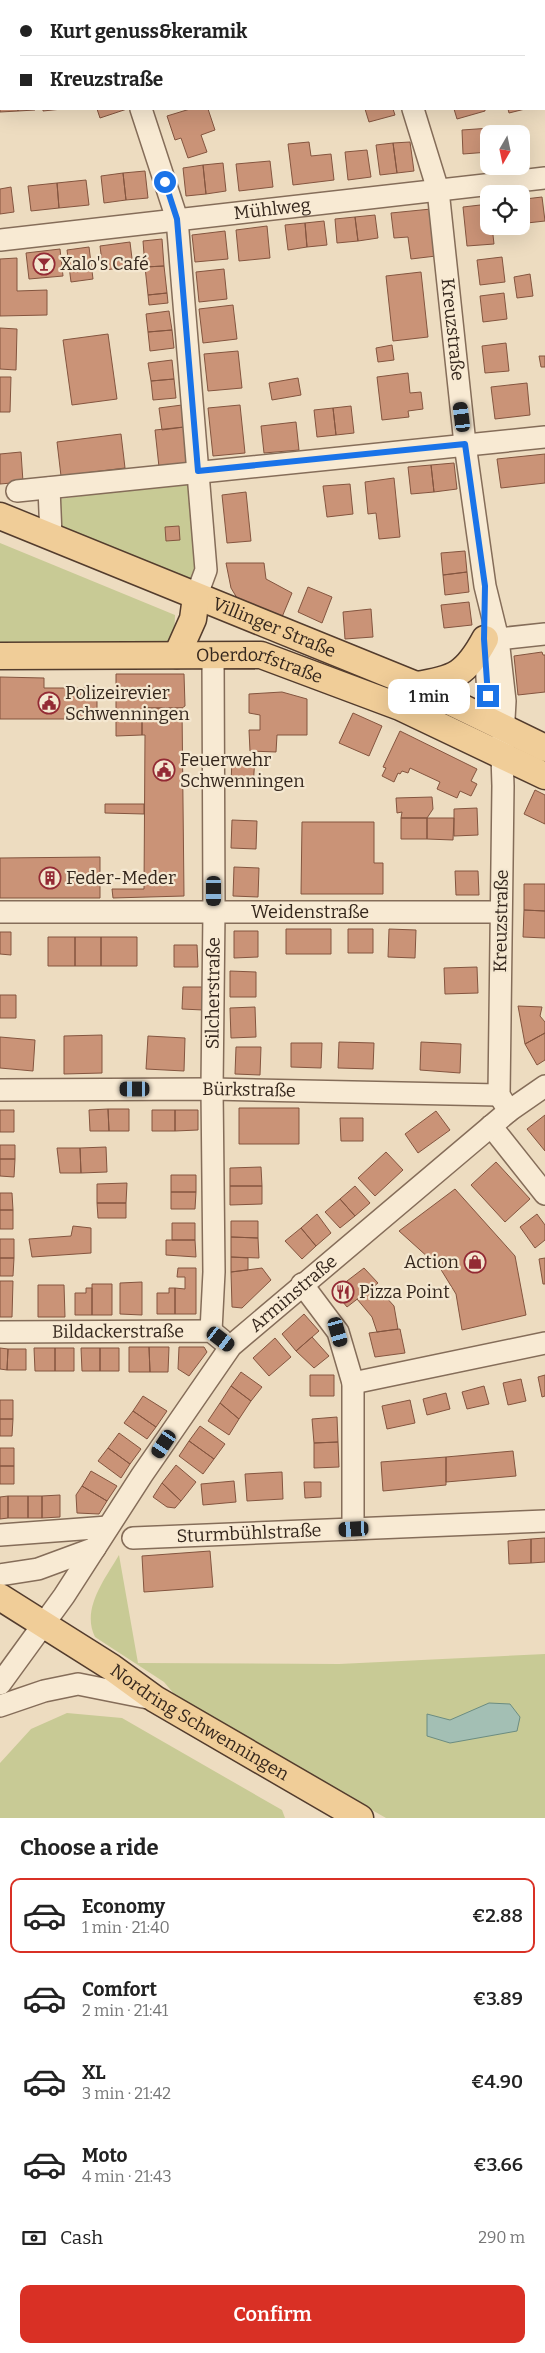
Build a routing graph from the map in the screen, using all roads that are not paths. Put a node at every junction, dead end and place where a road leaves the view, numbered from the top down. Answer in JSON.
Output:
{"nodes":[{"id":1,"x":141,"y":110,"type":"edge"},
{"id":2,"x":413,"y":110,"type":"edge"},
{"id":3,"x":545,"y":178,"type":"edge"},
{"id":4,"x":438,"y":190,"type":"junction"},
{"id":5,"x":177,"y":219,"type":"junction"},
{"id":6,"x":0,"y":240,"type":"edge"},
{"id":7,"x":545,"y":437,"type":"edge"},
{"id":8,"x":465,"y":444,"type":"junction"},
{"id":9,"x":198,"y":471,"type":"junction"},
{"id":10,"x":49,"y":488,"type":"junction"},
{"id":11,"x":18,"y":490,"type":"dead end"},
{"id":12,"x":0,"y":516,"type":"edge"},
{"id":13,"x":51,"y":536,"type":"junction"},
{"id":14,"x":196,"y":597,"type":"junction"},
{"id":15,"x":545,"y":634,"type":"edge"},
{"id":16,"x":491,"y":639,"type":"junction"},
{"id":17,"x":177,"y":655,"type":"junction"},
{"id":18,"x":213,"y":655,"type":"junction"},
{"id":19,"x":0,"y":656,"type":"edge"},
{"id":20,"x":416,"y":685,"type":"junction"},
{"id":21,"x":502,"y":728,"type":"junction"},
{"id":22,"x":545,"y":748,"type":"edge"},
{"id":23,"x":502,"y":755,"type":"junction"},
{"id":24,"x":545,"y":776,"type":"edge"},
{"id":25,"x":214,"y":911,"type":"junction"},
{"id":26,"x":0,"y":912,"type":"edge"},
{"id":27,"x":500,"y":912,"type":"junction"},
{"id":28,"x":545,"y":1086,"type":"edge"},
{"id":29,"x":212,"y":1089,"type":"junction"},
{"id":30,"x":0,"y":1090,"type":"edge"},
{"id":31,"x":504,"y":1103,"type":"junction"},
{"id":32,"x":491,"y":1126,"type":"junction"},
{"id":33,"x":545,"y":1194,"type":"edge"},
{"id":34,"x":302,"y":1284,"type":"junction"},
{"id":35,"x":211,"y":1331,"type":"junction"},
{"id":36,"x":0,"y":1332,"type":"edge"},
{"id":37,"x":545,"y":1343,"type":"edge"},
{"id":38,"x":231,"y":1346,"type":"junction"},
{"id":39,"x":353,"y":1384,"type":"junction"},
{"id":40,"x":545,"y":1521,"type":"edge"},
{"id":41,"x":108,"y":1527,"type":"junction"},
{"id":42,"x":354,"y":1529,"type":"junction"},
{"id":43,"x":0,"y":1535,"type":"edge"},
{"id":44,"x":133,"y":1538,"type":"dead end"},
{"id":45,"x":94,"y":1548,"type":"junction"},
{"id":46,"x":0,"y":1576,"type":"edge"},
{"id":47,"x":0,"y":1597,"type":"edge"},
{"id":48,"x":43,"y":1625,"type":"junction"},
{"id":49,"x":0,"y":1684,"type":"edge"},
{"id":50,"x":155,"y":1699,"type":"junction"},
{"id":51,"x":0,"y":1706,"type":"edge"},
{"id":52,"x":360,"y":1818,"type":"edge"}],
"edges":[{"from":1,"to":5,"type":"street"},
{"from":2,"to":4,"type":"street","name":"Kreuzstraße"},
{"from":3,"to":4,"type":"street","name":"Mühlweg"},
{"from":4,"to":5,"type":"street","name":"Mühlweg"},
{"from":4,"to":8,"type":"street","name":"Kreuzstraße"},
{"from":5,"to":6,"type":"street","name":"Mühlweg"},
{"from":5,"to":9,"type":"street"},
{"from":7,"to":8,"type":"street"},
{"from":8,"to":9,"type":"street"},
{"from":8,"to":16,"type":"street","name":"Kreuzstraße"},
{"from":9,"to":10,"type":"street"},
{"from":9,"to":14,"type":"street"},
{"from":10,"to":11,"type":"street"},
{"from":10,"to":13,"type":"street"},
{"from":12,"to":13,"type":"main road","name":"Villinger Straße"},
{"from":13,"to":14,"type":"main road","name":"Villinger Straße"},
{"from":14,"to":17,"type":"main road"},
{"from":14,"to":20,"type":"main road","name":"Villinger Straße"},
{"from":15,"to":16,"type":"street"},
{"from":16,"to":20,"type":"main road"},
{"from":16,"to":21,"type":"street","name":"Kreuzstraße"},
{"from":17,"to":18,"type":"main road","name":"Oberdorfstraße"},
{"from":17,"to":19,"type":"main road","name":"Oberdorfstraße"},
{"from":18,"to":23,"type":"main road","name":"Oberdorfstraße"},
{"from":18,"to":25,"type":"street","name":"Silcherstraße"},
{"from":20,"to":21,"type":"main road","name":"Villinger Straße"},
{"from":21,"to":22,"type":"main road","name":"Villinger Straße"},
{"from":21,"to":23,"type":"street","name":"Kreuzstraße"},
{"from":23,"to":24,"type":"main road"},
{"from":23,"to":27,"type":"street","name":"Kreuzstraße"},
{"from":25,"to":26,"type":"street","name":"Weidenstraße"},
{"from":25,"to":27,"type":"street","name":"Weidenstraße"},
{"from":25,"to":29,"type":"street","name":"Silcherstraße"},
{"from":27,"to":31,"type":"street","name":"Kreuzstraße"},
{"from":28,"to":31,"type":"street","name":"Arminstraße"},
{"from":29,"to":30,"type":"street","name":"Bürkstraße"},
{"from":29,"to":31,"type":"street","name":"Bürkstraße"},
{"from":29,"to":35,"type":"street","name":"Silcherstraße"},
{"from":31,"to":32,"type":"street","name":"Arminstraße"},
{"from":32,"to":33,"type":"street"},
{"from":32,"to":34,"type":"street","name":"Arminstraße"},
{"from":34,"to":38,"type":"street","name":"Arminstraße"},
{"from":34,"to":39,"type":"street"},
{"from":35,"to":36,"type":"street","name":"Bildackerstraße"},
{"from":35,"to":38,"type":"street"},
{"from":37,"to":39,"type":"street"},
{"from":38,"to":41,"type":"street","name":"Arminstraße"},
{"from":39,"to":42,"type":"street"},
{"from":40,"to":42,"type":"street","name":"Sturmbühlstraße"},
{"from":41,"to":43,"type":"street"},
{"from":41,"to":45,"type":"street","name":"Arminstraße"},
{"from":42,"to":44,"type":"street","name":"Sturmbühlstraße"},
{"from":45,"to":46,"type":"street"},
{"from":45,"to":48,"type":"street","name":"Arminstraße"},
{"from":47,"to":48,"type":"main road"},
{"from":48,"to":49,"type":"street","name":"Arminstraße"},
{"from":48,"to":50,"type":"main road","name":"Nordring Schwenningen"},
{"from":50,"to":51,"type":"street"},
{"from":50,"to":52,"type":"main road","name":"Nordring Schwenningen"}]}
